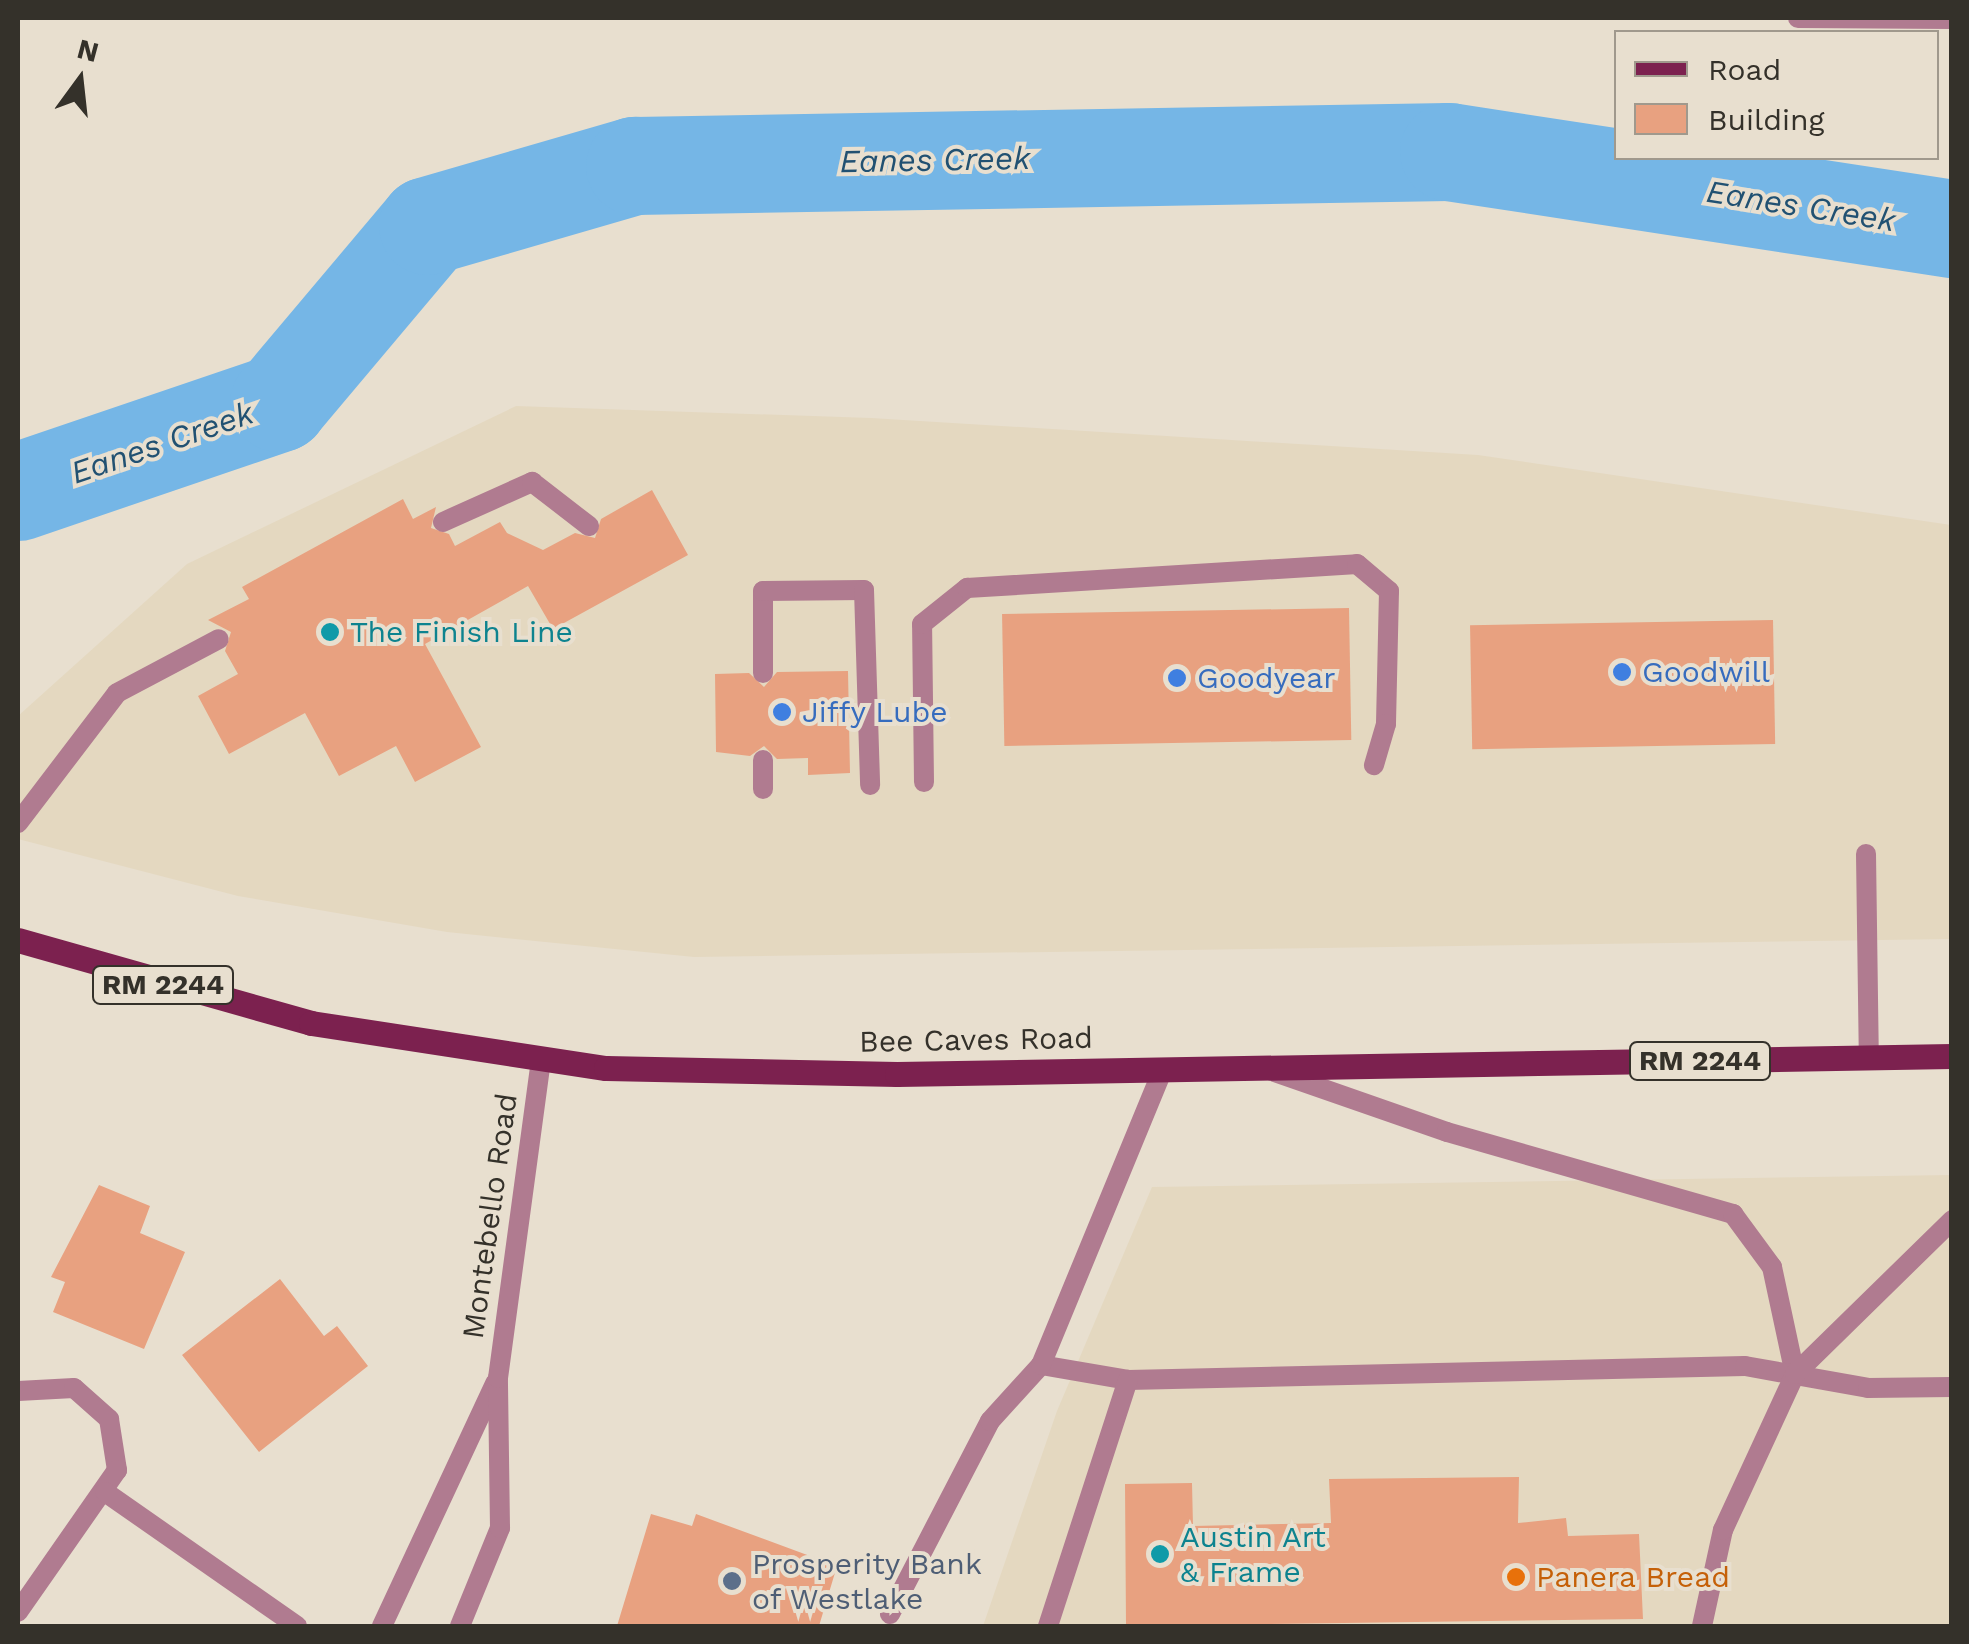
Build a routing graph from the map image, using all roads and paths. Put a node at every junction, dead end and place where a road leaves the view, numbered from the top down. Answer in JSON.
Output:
{"nodes":[{"id":1,"x":1798,"y":18,"type":"edge"},
{"id":2,"x":1952,"y":19,"type":"edge"},
{"id":3,"x":443,"y":522,"type":"dead end"},
{"id":4,"x":588,"y":526,"type":"dead end"},
{"id":5,"x":218,"y":639,"type":"dead end"},
{"id":6,"x":763,"y":672,"type":"dead end"},
{"id":7,"x":763,"y":760,"type":"dead end"},
{"id":8,"x":1374,"y":765,"type":"dead end"},
{"id":9,"x":924,"y":782,"type":"dead end"},
{"id":10,"x":870,"y":785,"type":"dead end"},
{"id":11,"x":764,"y":789,"type":"dead end"},
{"id":12,"x":18,"y":823,"type":"edge"},
{"id":13,"x":1866,"y":854,"type":"dead end"},
{"id":14,"x":18,"y":940,"type":"edge"},
{"id":15,"x":1952,"y":1056,"type":"edge"},
{"id":16,"x":1870,"y":1058,"type":"junction"},
{"id":17,"x":541,"y":1062,"type":"junction"},
{"id":18,"x":1266,"y":1068,"type":"junction"},
{"id":19,"x":1162,"y":1070,"type":"junction"},
{"id":20,"x":1952,"y":1220,"type":"edge"},
{"id":21,"x":1040,"y":1365,"type":"junction"},
{"id":22,"x":1795,"y":1374,"type":"junction"},
{"id":23,"x":498,"y":1378,"type":"junction"},
{"id":24,"x":1128,"y":1380,"type":"junction"},
{"id":25,"x":1952,"y":1388,"type":"edge"},
{"id":26,"x":18,"y":1391,"type":"edge"},
{"id":27,"x":104,"y":1492,"type":"junction"},
{"id":28,"x":18,"y":1612,"type":"edge"},
{"id":29,"x":890,"y":1614,"type":"dead end"},
{"id":30,"x":297,"y":1626,"type":"edge"},
{"id":31,"x":382,"y":1626,"type":"edge"},
{"id":32,"x":460,"y":1626,"type":"edge"},
{"id":33,"x":1048,"y":1626,"type":"edge"},
{"id":34,"x":1702,"y":1626,"type":"edge"}],
"edges":[{"from":1,"to":2,"type":"street"},
{"from":3,"to":4,"type":"street"},
{"from":5,"to":12,"type":"street"},
{"from":6,"to":10,"type":"street"},
{"from":7,"to":11,"type":"street"},
{"from":8,"to":9,"type":"street"},
{"from":13,"to":16,"type":"street"},
{"from":14,"to":17,"type":"main road","name":"Bee Caves Road","number":"RM 2244"},
{"from":15,"to":16,"type":"main road","name":"Bee Caves Road","number":"RM 2244"},
{"from":16,"to":18,"type":"main road","name":"Bee Caves Road","number":"RM 2244"},
{"from":17,"to":19,"type":"main road","name":"Bee Caves Road","number":"RM 2244"},
{"from":17,"to":23,"type":"street","name":"Montebello Road"},
{"from":18,"to":19,"type":"main road","name":"Bee Caves Road","number":"RM 2244"},
{"from":18,"to":22,"type":"street"},
{"from":19,"to":21,"type":"street"},
{"from":20,"to":22,"type":"street"},
{"from":21,"to":24,"type":"street"},
{"from":21,"to":29,"type":"street"},
{"from":22,"to":24,"type":"street"},
{"from":22,"to":25,"type":"street"},
{"from":22,"to":34,"type":"street"},
{"from":23,"to":31,"type":"street","name":"Montebello Road"},
{"from":23,"to":32,"type":"street","name":"Montebello Road"},
{"from":24,"to":33,"type":"street"},
{"from":26,"to":27,"type":"street"},
{"from":27,"to":28,"type":"street"},
{"from":27,"to":30,"type":"street"}]}
